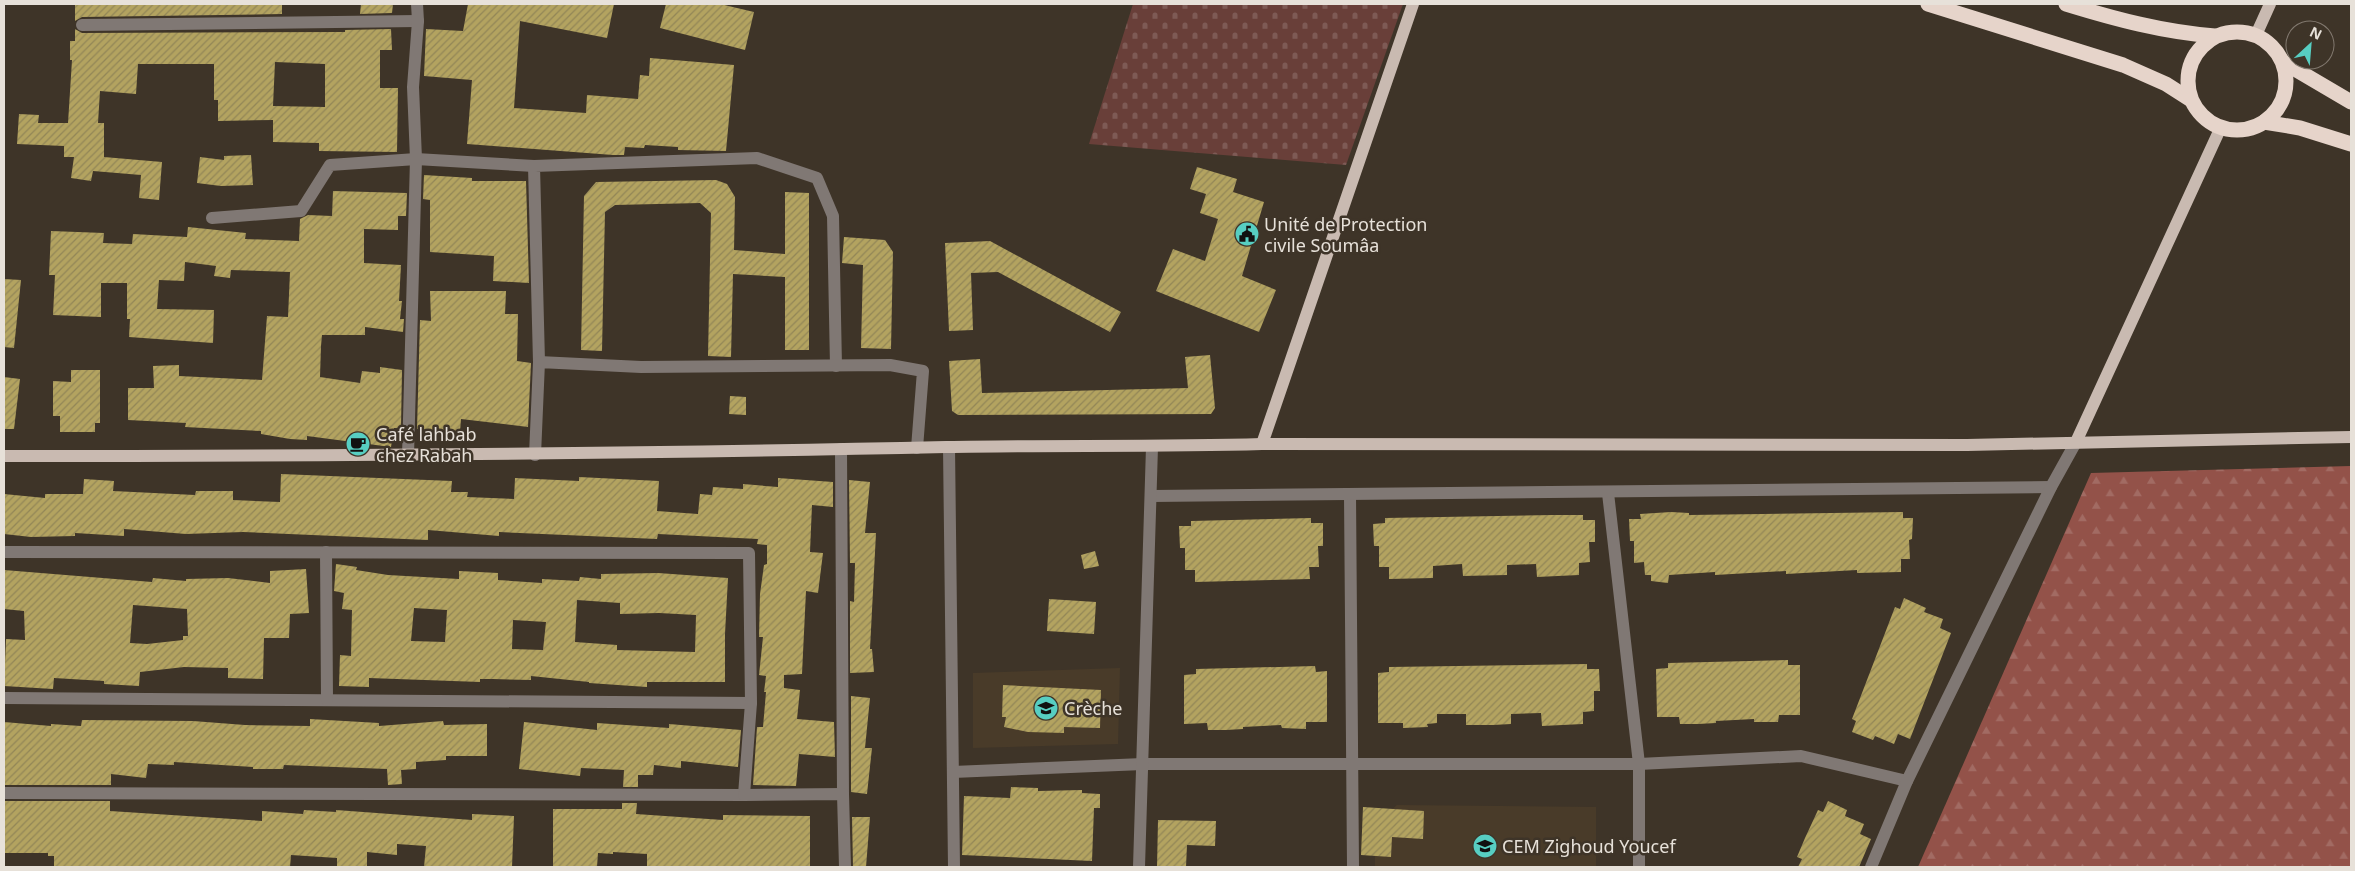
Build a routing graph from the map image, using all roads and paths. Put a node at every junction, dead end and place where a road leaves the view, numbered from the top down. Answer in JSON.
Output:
{"nodes":[{"id":1,"x":417,"y":4,"type":"edge"},
{"id":2,"x":1413,"y":4,"type":"edge"},
{"id":3,"x":1928,"y":4,"type":"edge"},
{"id":4,"x":2066,"y":4,"type":"edge"},
{"id":5,"x":2270,"y":4,"type":"edge"},
{"id":6,"x":418,"y":21,"type":"junction"},
{"id":7,"x":82,"y":25,"type":"dead end"},
{"id":8,"x":2256,"y":35,"type":"junction"},
{"id":9,"x":2216,"y":36,"type":"junction"},
{"id":10,"x":2283,"y":62,"type":"junction"},
{"id":11,"x":2191,"y":100,"type":"junction"},
{"id":12,"x":2351,"y":102,"type":"edge"},
{"id":13,"x":2264,"y":122,"type":"junction"},
{"id":14,"x":2221,"y":127,"type":"junction"},
{"id":15,"x":2351,"y":144,"type":"edge"},
{"id":16,"x":416,"y":159,"type":"junction"},
{"id":17,"x":534,"y":166,"type":"junction"},
{"id":18,"x":212,"y":218,"type":"dead end"},
{"id":19,"x":539,"y":362,"type":"junction"},
{"id":20,"x":836,"y":366,"type":"junction"},
{"id":21,"x":2351,"y":437,"type":"edge"},
{"id":22,"x":2076,"y":442,"type":"junction"},
{"id":23,"x":1262,"y":444,"type":"junction"},
{"id":24,"x":949,"y":447,"type":"junction"},
{"id":25,"x":1152,"y":447,"type":"junction"},
{"id":26,"x":917,"y":448,"type":"junction"},
{"id":27,"x":841,"y":449,"type":"junction"},
{"id":28,"x":535,"y":455,"type":"junction"},
{"id":29,"x":4,"y":456,"type":"edge"},
{"id":30,"x":408,"y":456,"type":"junction"},
{"id":31,"x":2051,"y":486,"type":"junction"},
{"id":32,"x":1608,"y":493,"type":"junction"},
{"id":33,"x":1350,"y":495,"type":"junction"},
{"id":34,"x":1152,"y":496,"type":"junction"},
{"id":35,"x":4,"y":552,"type":"edge"},
{"id":36,"x":326,"y":552,"type":"junction"},
{"id":37,"x":4,"y":698,"type":"edge"},
{"id":38,"x":327,"y":700,"type":"junction"},
{"id":39,"x":751,"y":703,"type":"junction"},
{"id":40,"x":1143,"y":764,"type":"junction"},
{"id":41,"x":1639,"y":764,"type":"junction"},
{"id":42,"x":1352,"y":766,"type":"junction"},
{"id":43,"x":953,"y":772,"type":"junction"},
{"id":44,"x":1907,"y":781,"type":"junction"},
{"id":45,"x":4,"y":794,"type":"edge"},
{"id":46,"x":843,"y":794,"type":"junction"},
{"id":47,"x":744,"y":795,"type":"junction"},
{"id":48,"x":844,"y":867,"type":"edge"},
{"id":49,"x":954,"y":867,"type":"edge"},
{"id":50,"x":1139,"y":867,"type":"edge"},
{"id":51,"x":1353,"y":867,"type":"edge"},
{"id":52,"x":1639,"y":867,"type":"edge"},
{"id":53,"x":1871,"y":867,"type":"edge"}],
"edges":[{"from":1,"to":6,"type":"street"},
{"from":2,"to":23,"type":"main road"},
{"from":3,"to":11,"type":"highway"},
{"from":4,"to":9,"type":"highway"},
{"from":5,"to":8,"type":"main road"},
{"from":6,"to":7,"type":"street"},
{"from":6,"to":16,"type":"street"},
{"from":8,"to":9,"type":"highway"},
{"from":8,"to":10,"type":"highway"},
{"from":9,"to":11,"type":"highway"},
{"from":10,"to":12,"type":"highway"},
{"from":10,"to":13,"type":"highway"},
{"from":11,"to":14,"type":"highway"},
{"from":13,"to":14,"type":"highway"},
{"from":13,"to":15,"type":"highway"},
{"from":14,"to":22,"type":"main road"},
{"from":16,"to":17,"type":"street"},
{"from":16,"to":18,"type":"street"},
{"from":16,"to":30,"type":"street"},
{"from":17,"to":19,"type":"street"},
{"from":17,"to":20,"type":"street"},
{"from":19,"to":20,"type":"street"},
{"from":19,"to":28,"type":"street"},
{"from":20,"to":26,"type":"street"},
{"from":21,"to":22,"type":"main road"},
{"from":22,"to":23,"type":"main road"},
{"from":22,"to":31,"type":"street"},
{"from":23,"to":25,"type":"main road"},
{"from":24,"to":25,"type":"main road"},
{"from":24,"to":26,"type":"main road"},
{"from":24,"to":43,"type":"street"},
{"from":25,"to":34,"type":"street"},
{"from":26,"to":27,"type":"main road"},
{"from":27,"to":28,"type":"main road"},
{"from":27,"to":46,"type":"street"},
{"from":28,"to":30,"type":"main road"},
{"from":29,"to":30,"type":"main road"},
{"from":31,"to":32,"type":"street"},
{"from":31,"to":44,"type":"street"},
{"from":32,"to":33,"type":"street"},
{"from":32,"to":41,"type":"street"},
{"from":33,"to":34,"type":"street"},
{"from":33,"to":42,"type":"street"},
{"from":34,"to":40,"type":"street"},
{"from":35,"to":36,"type":"street"},
{"from":36,"to":38,"type":"street"},
{"from":36,"to":39,"type":"street"},
{"from":37,"to":38,"type":"street"},
{"from":38,"to":39,"type":"street"},
{"from":39,"to":47,"type":"street"},
{"from":40,"to":42,"type":"street"},
{"from":40,"to":43,"type":"street"},
{"from":40,"to":50,"type":"street"},
{"from":41,"to":42,"type":"street"},
{"from":41,"to":44,"type":"street"},
{"from":41,"to":52,"type":"street"},
{"from":42,"to":51,"type":"street"},
{"from":43,"to":49,"type":"street"},
{"from":44,"to":53,"type":"street"},
{"from":45,"to":47,"type":"street"},
{"from":46,"to":47,"type":"street"},
{"from":46,"to":48,"type":"street"}]}
